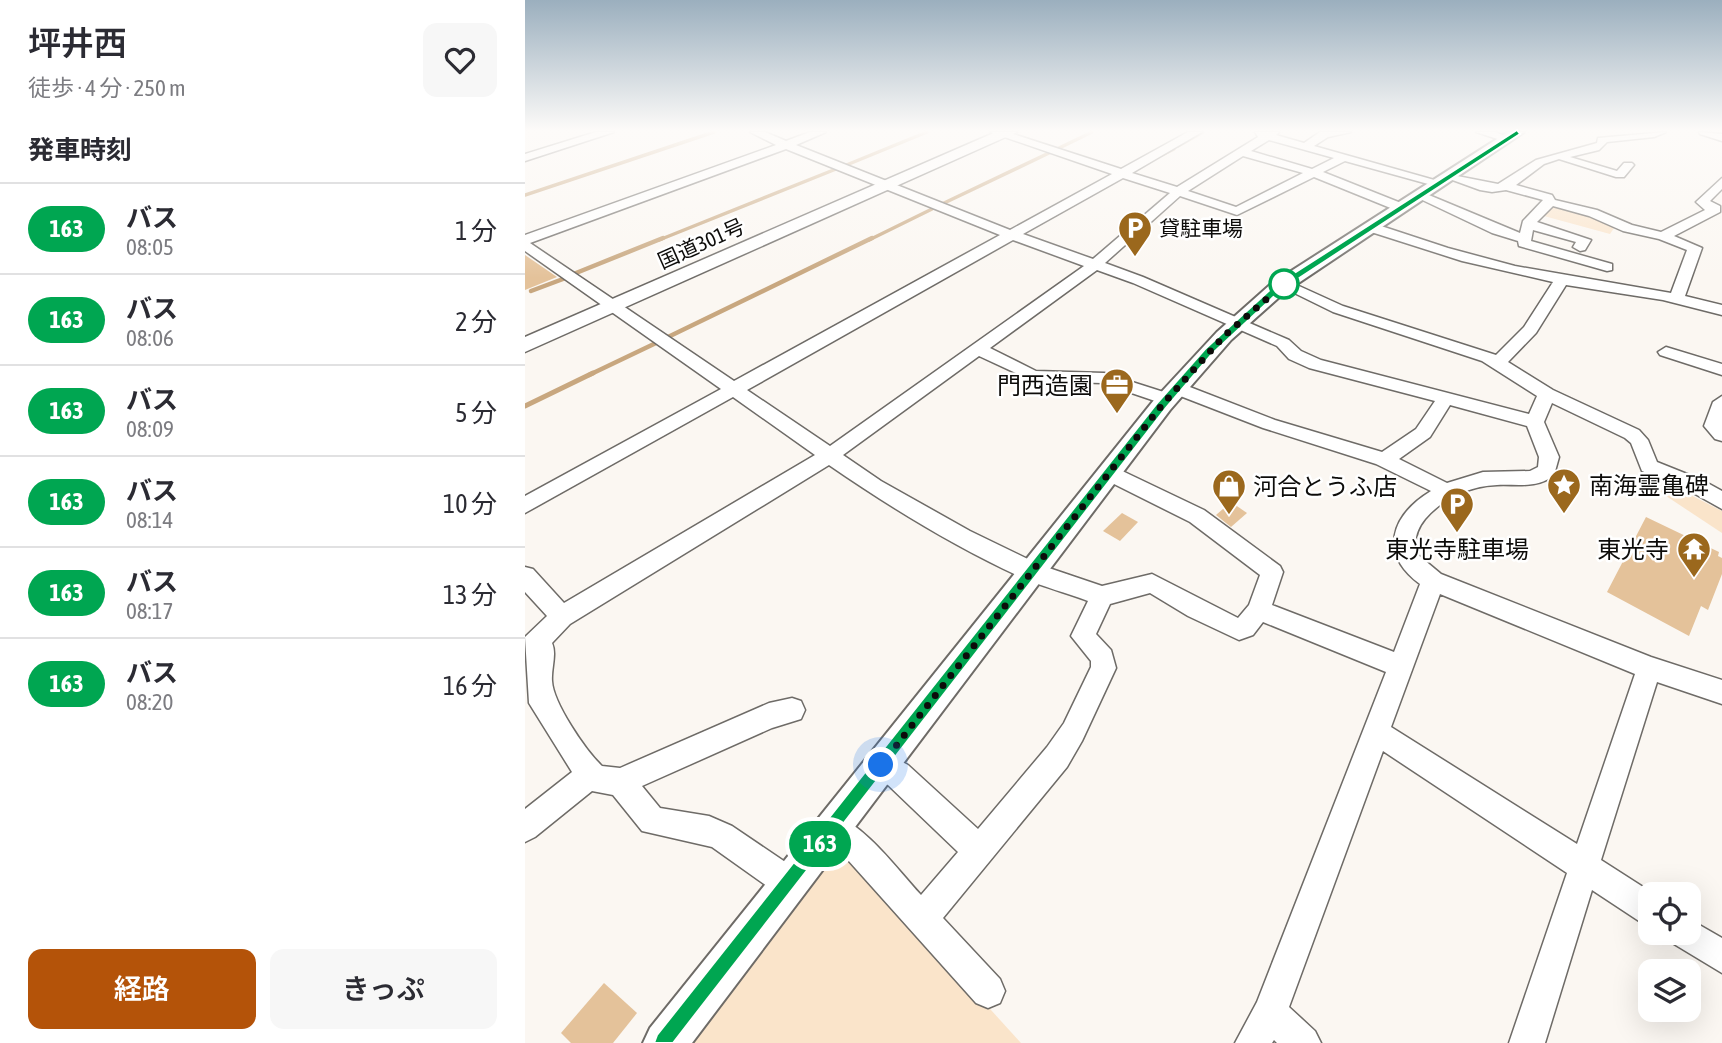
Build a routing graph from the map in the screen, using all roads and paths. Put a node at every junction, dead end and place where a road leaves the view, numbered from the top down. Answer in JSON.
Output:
{"nodes":[{"id":1,"x":688,"y":181,"type":"edge"},
{"id":2,"x":874,"y":181,"type":"edge"},
{"id":3,"x":899,"y":181,"type":"edge"},
{"id":4,"x":1111,"y":181,"type":"edge"},
{"id":5,"x":1143,"y":181,"type":"edge"},
{"id":6,"x":1196,"y":181,"type":"edge"},
{"id":7,"x":1298,"y":181,"type":"edge"},
{"id":8,"x":1363,"y":181,"type":"edge"},
{"id":9,"x":1404,"y":181,"type":"edge"},
{"id":10,"x":1442,"y":181,"type":"edge"},
{"id":11,"x":1514,"y":181,"type":"edge"},
{"id":12,"x":1722,"y":182,"type":"edge"},
{"id":13,"x":887,"y":186,"type":"junction"},
{"id":14,"x":1507,"y":186,"type":"junction"},
{"id":15,"x":1428,"y":191,"type":"junction"},
{"id":16,"x":1178,"y":192,"type":"junction"},
{"id":17,"x":1550,"y":202,"type":"junction"},
{"id":18,"x":1718,"y":209,"type":"edge"},
{"id":19,"x":1528,"y":224,"type":"junction"},
{"id":20,"x":1373,"y":228,"type":"junction"},
{"id":21,"x":1013,"y":235,"type":"junction"},
{"id":22,"x":1663,"y":236,"type":"junction"},
{"id":23,"x":1525,"y":239,"type":"junction"},
{"id":24,"x":525,"y":240,"type":"edge"},
{"id":25,"x":525,"y":246,"type":"edge"},
{"id":26,"x":1580,"y":247,"type":"dead end"},
{"id":27,"x":1096,"y":264,"type":"junction"},
{"id":28,"x":1607,"y":267,"type":"dead end"},
{"id":29,"x":1562,"y":279,"type":"junction"},
{"id":30,"x":1283,"y":284,"type":"junction"},
{"id":31,"x":1677,"y":298,"type":"junction"},
{"id":32,"x":613,"y":306,"type":"junction"},
{"id":33,"x":1722,"y":310,"type":"edge"},
{"id":34,"x":1236,"y":324,"type":"junction"},
{"id":35,"x":525,"y":345,"type":"edge"},
{"id":36,"x":978,"y":348,"type":"junction"},
{"id":37,"x":1665,"y":352,"type":"dead end"},
{"id":38,"x":1498,"y":362,"type":"junction"},
{"id":39,"x":1722,"y":370,"type":"edge"},
{"id":40,"x":734,"y":389,"type":"junction"},
{"id":41,"x":1172,"y":394,"type":"junction"},
{"id":42,"x":1547,"y":394,"type":"junction"},
{"id":43,"x":1447,"y":397,"type":"junction"},
{"id":44,"x":1722,"y":402,"type":"edge"},
{"id":45,"x":1535,"y":422,"type":"junction"},
{"id":46,"x":1722,"y":435,"type":"edge"},
{"id":47,"x":830,"y":455,"type":"junction"},
{"id":48,"x":1385,"y":459,"type":"junction"},
{"id":49,"x":1109,"y":473,"type":"junction"},
{"id":50,"x":1446,"y":493,"type":"junction"},
{"id":51,"x":1722,"y":500,"type":"edge"},
{"id":52,"x":525,"y":505,"type":"edge"},
{"id":53,"x":1032,"y":572,"type":"junction"},
{"id":54,"x":525,"y":576,"type":"edge"},
{"id":55,"x":1433,"y":581,"type":"junction"},
{"id":56,"x":1102,"y":596,"type":"junction"},
{"id":57,"x":1259,"y":610,"type":"junction"},
{"id":58,"x":562,"y":617,"type":"junction"},
{"id":59,"x":529,"y":649,"type":"edge"},
{"id":60,"x":1401,"y":666,"type":"junction"},
{"id":61,"x":1649,"y":667,"type":"junction"},
{"id":62,"x":1722,"y":692,"type":"edge"},
{"id":63,"x":792,"y":710,"type":"dead end"},
{"id":64,"x":1375,"y":733,"type":"junction"},
{"id":65,"x":881,"y":765,"type":"junction"},
{"id":66,"x":590,"y":775,"type":"junction"},
{"id":67,"x":620,"y":782,"type":"junction"},
{"id":68,"x":525,"y":827,"type":"edge"},
{"id":69,"x":832,"y":828,"type":"junction"},
{"id":70,"x":979,"y":851,"type":"junction"},
{"id":71,"x":1584,"y":867,"type":"junction"},
{"id":72,"x":789,"y":883,"type":"junction"},
{"id":73,"x":1638,"y":902,"type":"edge"},
{"id":74,"x":922,"y":919,"type":"junction"},
{"id":75,"x":1701,"y":943,"type":"edge"},
{"id":76,"x":1722,"y":957,"type":"edge"},
{"id":77,"x":988,"y":991,"type":"dead end"},
{"id":78,"x":1270,"y":1013,"type":"junction"},
{"id":79,"x":665,"y":1043,"type":"edge"},
{"id":80,"x":1253,"y":1043,"type":"edge"},
{"id":81,"x":1303,"y":1043,"type":"edge"},
{"id":82,"x":1527,"y":1043,"type":"edge"}],
"edges":[{"from":1,"to":24,"type":"street"},
{"from":2,"to":13,"type":"street"},
{"from":3,"to":13,"type":"highway","name":"国道301号"},
{"from":4,"to":21,"type":"street"},
{"from":5,"to":16,"type":"street"},
{"from":6,"to":16,"type":"street"},
{"from":7,"to":16,"type":"street"},
{"from":8,"to":15,"type":"street"},
{"from":9,"to":15,"type":"street"},
{"from":10,"to":15,"type":"main road"},
{"from":11,"to":14,"type":"street"},
{"from":12,"to":18,"type":"street"},
{"from":13,"to":21,"type":"street"},
{"from":13,"to":32,"type":"highway","name":"国道301号"},
{"from":14,"to":15,"type":"street"},
{"from":14,"to":17,"type":"street"},
{"from":15,"to":20,"type":"main road"},
{"from":15,"to":23,"type":"street"},
{"from":16,"to":27,"type":"street"},
{"from":17,"to":19,"type":"street"},
{"from":17,"to":22,"type":"street"},
{"from":18,"to":22,"type":"street"},
{"from":19,"to":23,"type":"street"},
{"from":19,"to":26,"type":"street"},
{"from":20,"to":29,"type":"street"},
{"from":20,"to":30,"type":"main road"},
{"from":21,"to":27,"type":"street"},
{"from":21,"to":40,"type":"street"},
{"from":22,"to":31,"type":"street"},
{"from":23,"to":28,"type":"street"},
{"from":25,"to":32,"type":"street"},
{"from":27,"to":34,"type":"street"},
{"from":27,"to":36,"type":"street"},
{"from":29,"to":31,"type":"street"},
{"from":29,"to":38,"type":"street"},
{"from":30,"to":34,"type":"main road"},
{"from":30,"to":38,"type":"street"},
{"from":31,"to":33,"type":"street"},
{"from":32,"to":35,"type":"highway","name":"国道301号"},
{"from":32,"to":40,"type":"street"},
{"from":34,"to":41,"type":"main road"},
{"from":34,"to":43,"type":"street"},
{"from":36,"to":41,"type":"street"},
{"from":36,"to":47,"type":"street"},
{"from":37,"to":39,"type":"street"},
{"from":38,"to":42,"type":"street"},
{"from":40,"to":47,"type":"street"},
{"from":40,"to":52,"type":"street"},
{"from":41,"to":48,"type":"street"},
{"from":41,"to":49,"type":"main road"},
{"from":42,"to":45,"type":"street"},
{"from":42,"to":51,"type":"street"},
{"from":43,"to":45,"type":"street"},
{"from":43,"to":48,"type":"street"},
{"from":44,"to":46,"type":"street"},
{"from":45,"to":50,"type":"street"},
{"from":47,"to":53,"type":"street"},
{"from":47,"to":58,"type":"street"},
{"from":48,"to":50,"type":"street"},
{"from":49,"to":53,"type":"main road"},
{"from":49,"to":57,"type":"street"},
{"from":50,"to":55,"type":"street"},
{"from":53,"to":56,"type":"street"},
{"from":53,"to":65,"type":"main road"},
{"from":54,"to":58,"type":"street"},
{"from":55,"to":60,"type":"street"},
{"from":55,"to":61,"type":"street"},
{"from":56,"to":57,"type":"street"},
{"from":56,"to":70,"type":"street"},
{"from":57,"to":60,"type":"street"},
{"from":58,"to":59,"type":"street"},
{"from":59,"to":66,"type":"street"},
{"from":60,"to":64,"type":"street"},
{"from":61,"to":62,"type":"street"},
{"from":61,"to":71,"type":"street"},
{"from":63,"to":67,"type":"street"},
{"from":64,"to":71,"type":"street"},
{"from":64,"to":78,"type":"street"},
{"from":65,"to":69,"type":"main road"},
{"from":65,"to":70,"type":"street"},
{"from":66,"to":67,"type":"street"},
{"from":66,"to":68,"type":"street"},
{"from":67,"to":72,"type":"street"},
{"from":69,"to":72,"type":"main road"},
{"from":69,"to":74,"type":"street"},
{"from":70,"to":74,"type":"street"},
{"from":71,"to":73,"type":"street"},
{"from":71,"to":82,"type":"street"},
{"from":72,"to":79,"type":"main road"},
{"from":74,"to":77,"type":"street"},
{"from":75,"to":76,"type":"street"},
{"from":78,"to":80,"type":"street"},
{"from":78,"to":81,"type":"street"}]}
